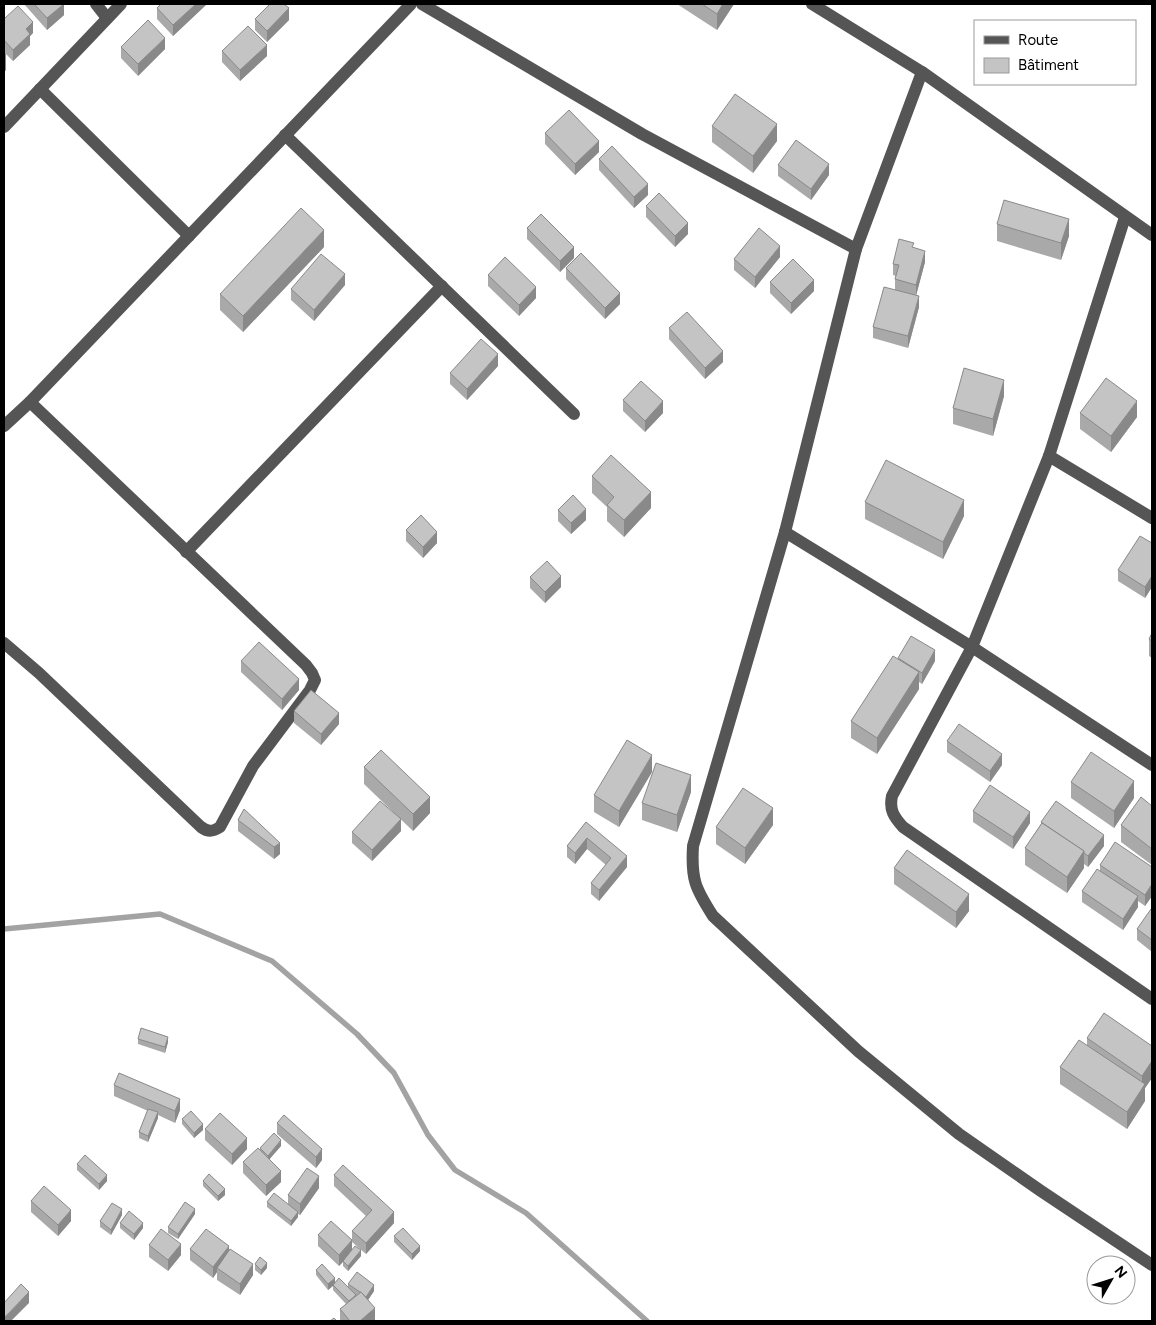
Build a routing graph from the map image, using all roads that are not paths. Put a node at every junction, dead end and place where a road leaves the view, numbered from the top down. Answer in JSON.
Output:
{"nodes":[{"id":1,"x":96,"y":4,"type":"edge"},
{"id":2,"x":121,"y":4,"type":"edge"},
{"id":3,"x":411,"y":4,"type":"edge"},
{"id":4,"x":422,"y":4,"type":"edge"},
{"id":5,"x":812,"y":4,"type":"edge"},
{"id":6,"x":107,"y":18,"type":"junction"},
{"id":7,"x":922,"y":72,"type":"junction"},
{"id":8,"x":40,"y":89,"type":"junction"},
{"id":9,"x":4,"y":127,"type":"edge"},
{"id":10,"x":285,"y":135,"type":"junction"},
{"id":11,"x":1125,"y":217,"type":"junction"},
{"id":12,"x":1152,"y":235,"type":"edge"},
{"id":13,"x":189,"y":236,"type":"junction"},
{"id":14,"x":856,"y":249,"type":"junction"},
{"id":15,"x":442,"y":286,"type":"junction"},
{"id":16,"x":30,"y":402,"type":"junction"},
{"id":17,"x":574,"y":414,"type":"dead end"},
{"id":18,"x":4,"y":426,"type":"edge"},
{"id":19,"x":1049,"y":456,"type":"junction"},
{"id":20,"x":1152,"y":518,"type":"edge"},
{"id":21,"x":785,"y":532,"type":"junction"},
{"id":22,"x":186,"y":552,"type":"junction"},
{"id":23,"x":4,"y":643,"type":"edge"},
{"id":24,"x":972,"y":647,"type":"junction"},
{"id":25,"x":1152,"y":766,"type":"edge"},
{"id":26,"x":1152,"y":999,"type":"edge"},
{"id":27,"x":1152,"y":1265,"type":"edge"}],
"edges":[{"from":1,"to":6,"type":"street"},
{"from":2,"to":6,"type":"street"},
{"from":3,"to":10,"type":"street"},
{"from":4,"to":14,"type":"street"},
{"from":5,"to":7,"type":"street"},
{"from":6,"to":8,"type":"street"},
{"from":7,"to":11,"type":"street"},
{"from":7,"to":14,"type":"street"},
{"from":8,"to":9,"type":"street"},
{"from":8,"to":13,"type":"street"},
{"from":10,"to":13,"type":"street"},
{"from":10,"to":15,"type":"street"},
{"from":11,"to":12,"type":"street"},
{"from":11,"to":19,"type":"street"},
{"from":13,"to":16,"type":"street"},
{"from":14,"to":21,"type":"street"},
{"from":15,"to":17,"type":"street"},
{"from":15,"to":22,"type":"street"},
{"from":16,"to":18,"type":"street"},
{"from":16,"to":22,"type":"street"},
{"from":19,"to":20,"type":"street"},
{"from":19,"to":24,"type":"street"},
{"from":21,"to":24,"type":"street"},
{"from":21,"to":27,"type":"street"},
{"from":22,"to":23,"type":"street"},
{"from":24,"to":25,"type":"street"},
{"from":24,"to":26,"type":"street"}]}
